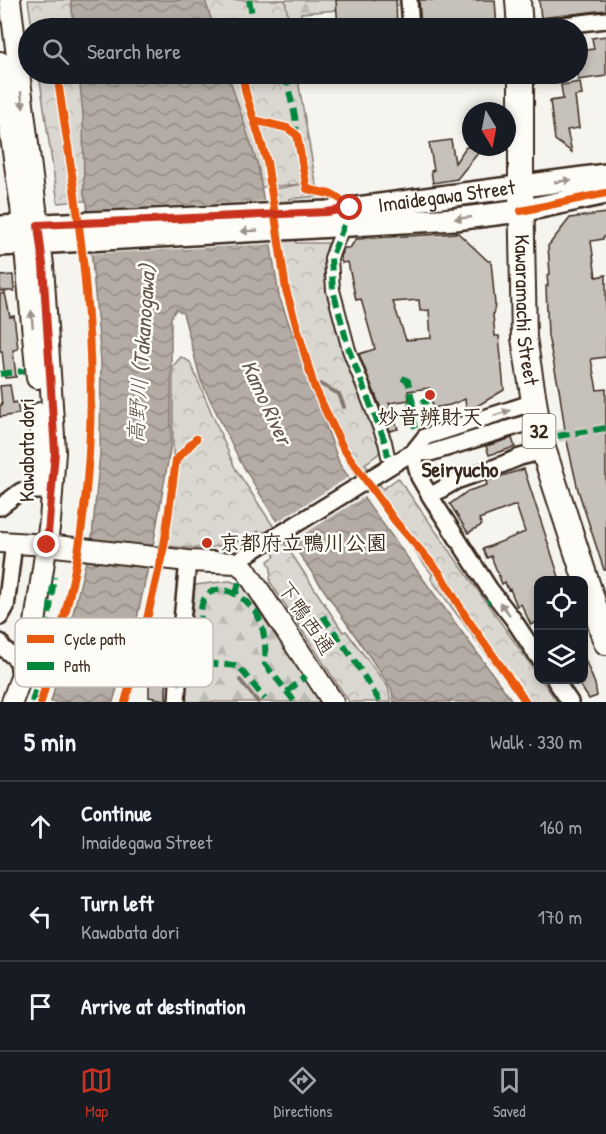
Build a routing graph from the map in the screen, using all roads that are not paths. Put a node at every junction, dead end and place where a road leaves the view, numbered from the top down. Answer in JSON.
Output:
{"nodes":[{"id":1,"x":10,"y":0,"type":"edge"},
{"id":2,"x":409,"y":0,"type":"edge"},
{"id":3,"x":518,"y":0,"type":"edge"},
{"id":4,"x":410,"y":18,"type":"edge"},
{"id":5,"x":519,"y":18,"type":"edge"},
{"id":6,"x":606,"y":20,"type":"edge"},
{"id":7,"x":588,"y":22,"type":"edge"},
{"id":8,"x":0,"y":62,"type":"edge"},
{"id":9,"x":18,"y":62,"type":"edge"},
{"id":10,"x":21,"y":84,"type":"edge"},
{"id":11,"x":521,"y":84,"type":"edge"},
{"id":12,"x":606,"y":175,"type":"edge"},
{"id":13,"x":521,"y":187,"type":"junction"},
{"id":14,"x":606,"y":193,"type":"edge"},
{"id":15,"x":521,"y":211,"type":"junction"},
{"id":16,"x":333,"y":221,"type":"junction"},
{"id":17,"x":0,"y":227,"type":"edge"},
{"id":18,"x":40,"y":234,"type":"junction"},
{"id":19,"x":0,"y":245,"type":"edge"},
{"id":20,"x":536,"y":411,"type":"junction"},
{"id":21,"x":544,"y":450,"type":"junction"},
{"id":22,"x":413,"y":452,"type":"junction"},
{"id":23,"x":388,"y":462,"type":"junction"},
{"id":24,"x":41,"y":491,"type":"junction"},
{"id":25,"x":430,"y":496,"type":"junction"},
{"id":26,"x":0,"y":507,"type":"edge"},
{"id":27,"x":7,"y":543,"type":"edge"},
{"id":28,"x":49,"y":546,"type":"junction"},
{"id":29,"x":182,"y":560,"type":"junction"},
{"id":30,"x":237,"y":563,"type":"junction"},
{"id":31,"x":0,"y":617,"type":"edge"},
{"id":32,"x":33,"y":618,"type":"edge"},
{"id":33,"x":180,"y":618,"type":"edge"},
{"id":34,"x":0,"y":642,"type":"edge"},
{"id":35,"x":606,"y":642,"type":"edge"},
{"id":36,"x":534,"y":651,"type":"edge"},
{"id":37,"x":15,"y":657,"type":"edge"},
{"id":38,"x":558,"y":684,"type":"edge"},
{"id":39,"x":17,"y":687,"type":"edge"},
{"id":40,"x":178,"y":687,"type":"edge"},
{"id":41,"x":12,"y":702,"type":"edge"},
{"id":42,"x":177,"y":702,"type":"edge"},
{"id":43,"x":333,"y":702,"type":"edge"},
{"id":44,"x":570,"y":702,"type":"edge"}],
"edges":[{"from":1,"to":9,"type":"street","name":"Kawabata dori","one_way":true},
{"from":2,"to":4,"type":"street"},
{"from":3,"to":5,"type":"main road"},
{"from":6,"to":7,"type":"street"},
{"from":8,"to":18,"type":"street","name":"Kawabata dori"},
{"from":10,"to":18,"type":"street","name":"Kawabata dori","one_way":true},
{"from":11,"to":13,"type":"main road","name":"Kawaramachi Street","number":"32"},
{"from":13,"to":12,"type":"main road","name":"Imaidegawa Street","one_way":true},
{"from":13,"to":15,"type":"main road","name":"Kawaramachi Street","number":"32"},
{"from":13,"to":16,"type":"main road","name":"Imaidegawa Street"},
{"from":14,"to":15,"type":"main road","name":"Imaidegawa Street"},
{"from":15,"to":16,"type":"main road","name":"Imaidegawa Street","one_way":true},
{"from":15,"to":20,"type":"main road","name":"Kawaramachi Street","number":"32"},
{"from":16,"to":18,"type":"main road","name":"Imaidegawa Street"},
{"from":16,"to":23,"type":"street"},
{"from":17,"to":18,"type":"main road","name":"Imaidegawa Street"},
{"from":18,"to":19,"type":"main road","name":"Imaidegawa Street"},
{"from":24,"to":18,"type":"street","name":"Kawabata dori","one_way":true},
{"from":18,"to":28,"type":"street","name":"Kawabata dori"},
{"from":20,"to":21,"type":"main road","name":"Kawaramachi Street","number":"32"},
{"from":22,"to":20,"type":"street","one_way":true},
{"from":21,"to":25,"type":"street"},
{"from":21,"to":35,"type":"main road","name":"Kawaramachi Street","number":"32"},
{"from":22,"to":23,"type":"street"},
{"from":22,"to":25,"type":"street"},
{"from":23,"to":30,"type":"street"},
{"from":24,"to":26,"type":"street"},
{"from":24,"to":28,"type":"street","name":"Kawabata dori"},
{"from":36,"to":25,"type":"street","one_way":true},
{"from":27,"to":28,"type":"street"},
{"from":27,"to":31,"type":"street"},
{"from":28,"to":29,"type":"street"},
{"from":28,"to":32,"type":"street","name":"Kawabata dori"},
{"from":29,"to":30,"type":"street"},
{"from":29,"to":33,"type":"street"},
{"from":30,"to":43,"type":"street","name":"下鴨西通"},
{"from":34,"to":37,"type":"street"},
{"from":38,"to":44,"type":"street"},
{"from":39,"to":41,"type":"street","name":"Kawabata dori"},
{"from":40,"to":42,"type":"street"}]}
